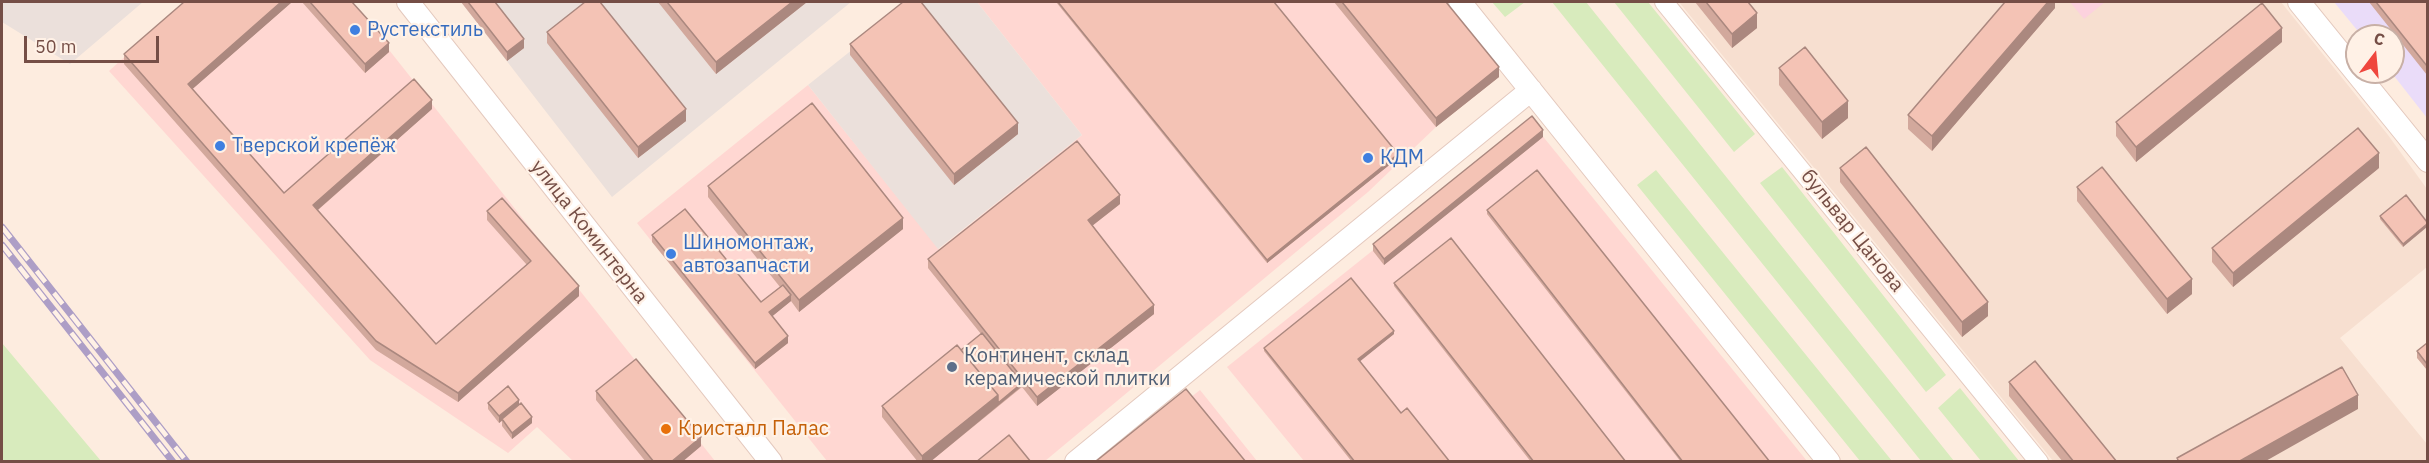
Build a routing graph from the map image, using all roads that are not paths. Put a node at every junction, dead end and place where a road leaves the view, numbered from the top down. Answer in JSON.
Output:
{"nodes":[{"id":1,"x":408,"y":2,"type":"edge"},
{"id":2,"x":1460,"y":2,"type":"edge"},
{"id":3,"x":1664,"y":2,"type":"edge"},
{"id":4,"x":2299,"y":2,"type":"edge"},
{"id":5,"x":1531,"y":90,"type":"junction"},
{"id":6,"x":2427,"y":161,"type":"edge"},
{"id":7,"x":771,"y":462,"type":"edge"},
{"id":8,"x":1076,"y":462,"type":"edge"},
{"id":9,"x":1829,"y":462,"type":"edge"},
{"id":10,"x":2039,"y":462,"type":"edge"}],
"edges":[{"from":1,"to":7,"type":"street","name":"улица Коминтерна"},
{"from":2,"to":5,"type":"street"},
{"from":3,"to":10,"type":"street","name":"бульвар Цанова"},
{"from":4,"to":6,"type":"street"},
{"from":5,"to":8,"type":"street"},
{"from":5,"to":9,"type":"street"}]}
